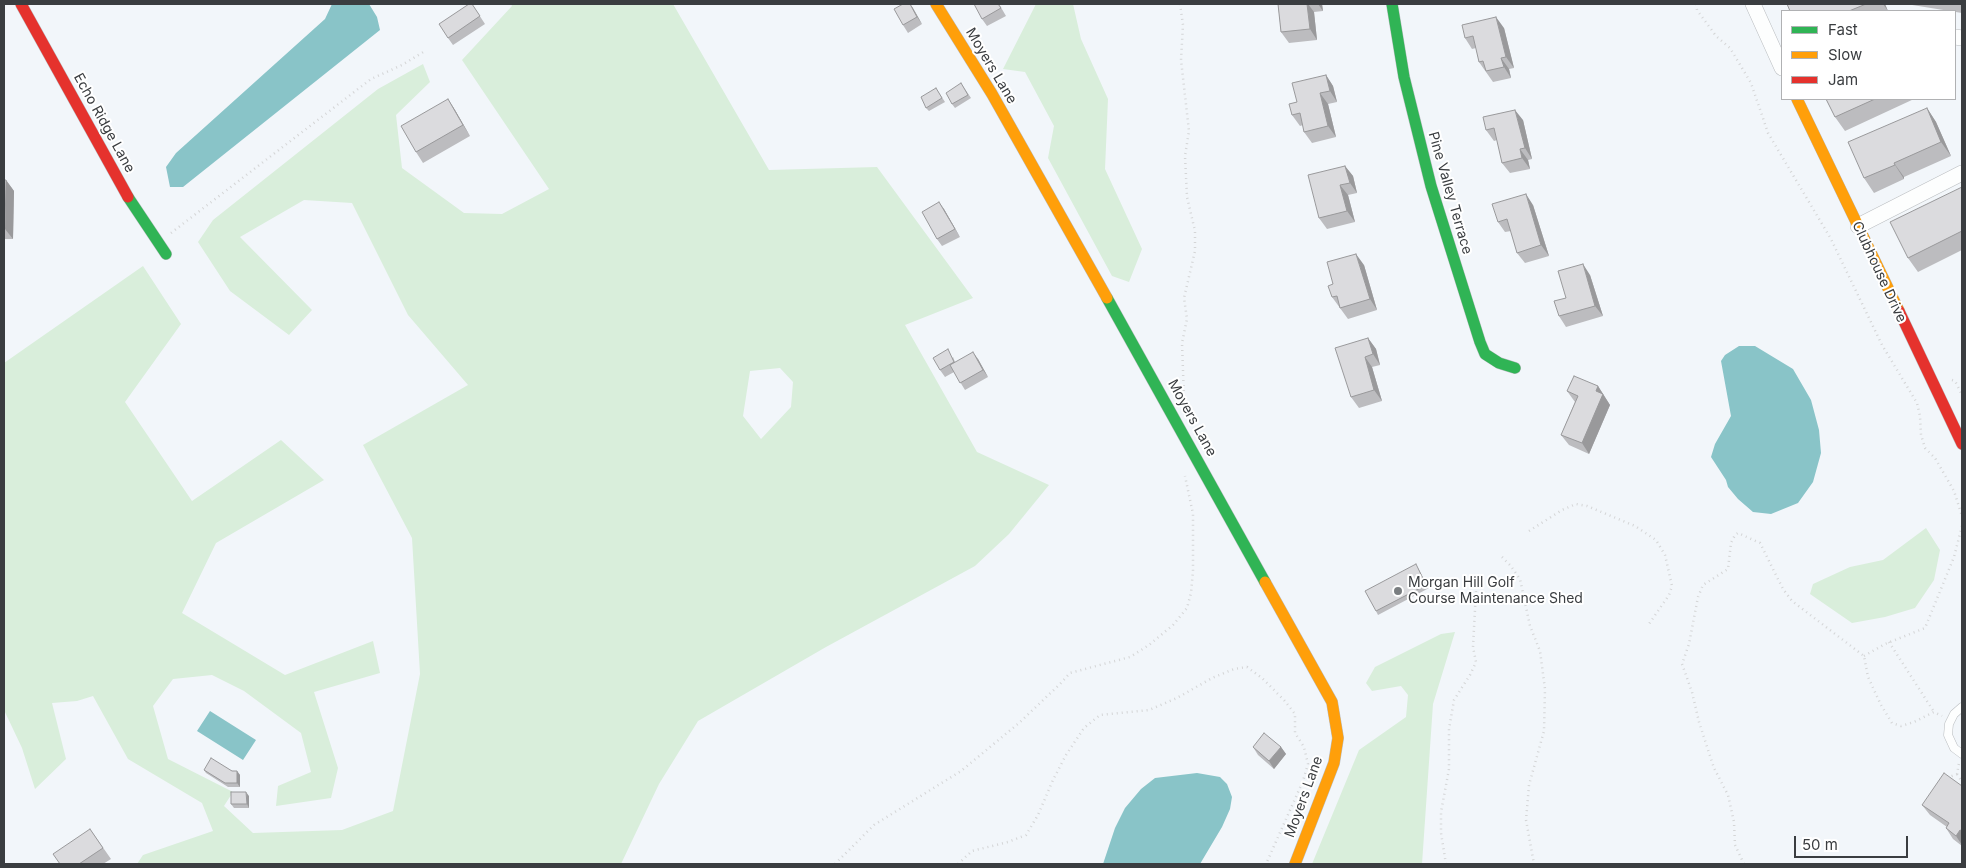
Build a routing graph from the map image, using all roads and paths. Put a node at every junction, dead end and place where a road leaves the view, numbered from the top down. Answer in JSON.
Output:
{"nodes":[{"id":1,"x":21,"y":4,"type":"edge"},
{"id":2,"x":936,"y":4,"type":"edge"},
{"id":3,"x":1180,"y":4,"type":"edge"},
{"id":4,"x":1392,"y":4,"type":"edge"},
{"id":5,"x":1696,"y":4,"type":"edge"},
{"id":6,"x":1753,"y":4,"type":"edge"},
{"id":7,"x":425,"y":51,"type":"dead end"},
{"id":8,"x":1781,"y":66,"type":"edge"},
{"id":9,"x":1797,"y":100,"type":"edge"},
{"id":10,"x":1962,"y":174,"type":"edge"},
{"id":11,"x":1858,"y":226,"type":"junction"},
{"id":12,"x":158,"y":243,"type":"junction"},
{"id":13,"x":166,"y":254,"type":"dead end"},
{"id":14,"x":1515,"y":368,"type":"dead end"},
{"id":15,"x":1184,"y":398,"type":"dead end"},
{"id":16,"x":1962,"y":444,"type":"edge"},
{"id":17,"x":1183,"y":470,"type":"dead end"},
{"id":18,"x":1962,"y":516,"type":"edge"},
{"id":19,"x":1962,"y":526,"type":"edge"},
{"id":20,"x":1530,"y":531,"type":"dead end"},
{"id":21,"x":1502,"y":557,"type":"dead end"},
{"id":22,"x":1477,"y":572,"type":"dead end"},
{"id":23,"x":1649,"y":624,"type":"dead end"},
{"id":24,"x":1889,"y":642,"type":"junction"},
{"id":25,"x":1864,"y":656,"type":"junction"},
{"id":26,"x":1962,"y":706,"type":"edge"},
{"id":27,"x":1934,"y":712,"type":"junction"},
{"id":28,"x":1951,"y":720,"type":"junction"},
{"id":29,"x":1962,"y":756,"type":"edge"},
{"id":30,"x":1957,"y":774,"type":"junction"},
{"id":31,"x":1944,"y":779,"type":"edge"},
{"id":32,"x":1962,"y":782,"type":"edge"},
{"id":33,"x":835,"y":864,"type":"edge"},
{"id":34,"x":958,"y":864,"type":"edge"},
{"id":35,"x":1266,"y":864,"type":"edge"},
{"id":36,"x":1295,"y":864,"type":"edge"},
{"id":37,"x":1446,"y":864,"type":"edge"},
{"id":38,"x":1534,"y":864,"type":"edge"},
{"id":39,"x":1744,"y":864,"type":"edge"}],
"edges":[{"from":1,"to":12,"type":"street","name":"Echo Ridge Lane"},
{"from":2,"to":36,"type":"street","name":"Moyers Lane"},
{"from":3,"to":15,"type":"path"},
{"from":4,"to":14,"type":"street","name":"Pine Valley Terrace"},
{"from":5,"to":18,"type":"path"},
{"from":6,"to":8,"type":"street"},
{"from":7,"to":12,"type":"path"},
{"from":9,"to":11,"type":"street","name":"Clubhouse Drive"},
{"from":10,"to":11,"type":"street"},
{"from":11,"to":16,"type":"street","name":"Clubhouse Drive"},
{"from":12,"to":13,"type":"street","name":"Echo Ridge Lane"},
{"from":17,"to":33,"type":"path"},
{"from":19,"to":24,"type":"path"},
{"from":20,"to":23,"type":"path"},
{"from":21,"to":38,"type":"path"},
{"from":22,"to":37,"type":"path"},
{"from":24,"to":25,"type":"path"},
{"from":24,"to":27,"type":"path"},
{"from":25,"to":27,"type":"path"},
{"from":25,"to":39,"type":"path"},
{"from":26,"to":28,"type":"lane"},
{"from":27,"to":28,"type":"path"},
{"from":28,"to":29,"type":"lane"},
{"from":29,"to":30,"type":"path"},
{"from":30,"to":31,"type":"path"},
{"from":30,"to":32,"type":"path"},
{"from":34,"to":35,"type":"path"}]}
